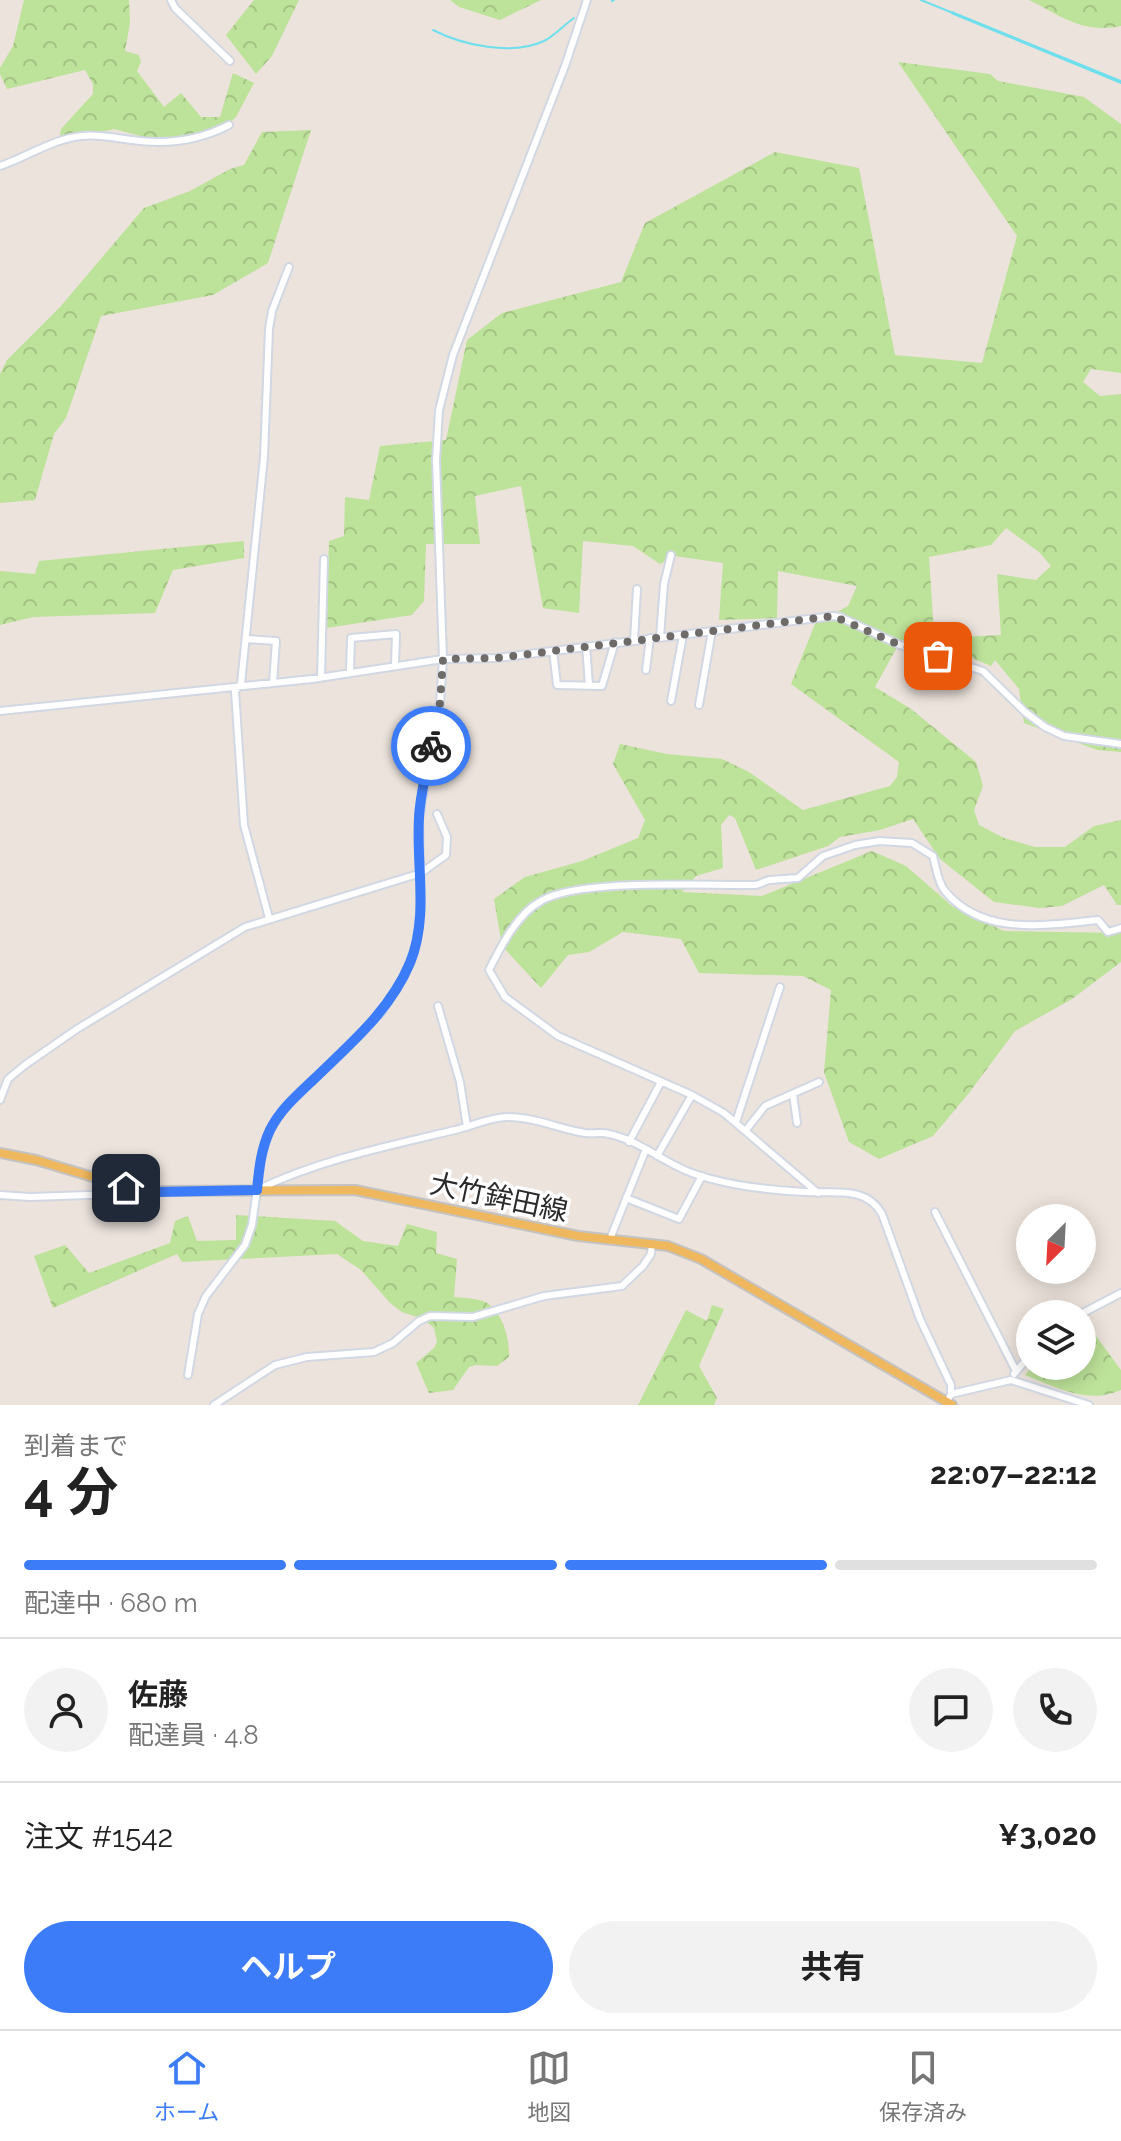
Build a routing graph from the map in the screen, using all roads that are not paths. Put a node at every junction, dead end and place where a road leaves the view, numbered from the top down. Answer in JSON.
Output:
{"nodes":[{"id":1,"x":171,"y":0,"type":"edge"},
{"id":2,"x":587,"y":0,"type":"edge"},
{"id":3,"x":230,"y":61,"type":"dead end"},
{"id":4,"x":229,"y":125,"type":"dead end"},
{"id":5,"x":0,"y":166,"type":"edge"},
{"id":6,"x":289,"y":267,"type":"dead end"},
{"id":7,"x":671,"y":555,"type":"dead end"},
{"id":8,"x":324,"y":559,"type":"dead end"},
{"id":9,"x":637,"y":589,"type":"dead end"},
{"id":10,"x":712,"y":631,"type":"junction"},
{"id":11,"x":683,"y":635,"type":"junction"},
{"id":12,"x":660,"y":637,"type":"junction"},
{"id":13,"x":650,"y":638,"type":"junction"},
{"id":14,"x":247,"y":639,"type":"junction"},
{"id":15,"x":634,"y":640,"type":"junction"},
{"id":16,"x":615,"y":642,"type":"junction"},
{"id":17,"x":586,"y":646,"type":"junction"},
{"id":18,"x":553,"y":651,"type":"junction"},
{"id":19,"x":443,"y":659,"type":"junction"},
{"id":20,"x":395,"y":665,"type":"junction"},
{"id":21,"x":646,"y":670,"type":"dead end"},
{"id":22,"x":350,"y":672,"type":"junction"},
{"id":23,"x":321,"y":677,"type":"junction"},
{"id":24,"x":273,"y":683,"type":"junction"},
{"id":25,"x":589,"y":685,"type":"junction"},
{"id":26,"x":237,"y":687,"type":"junction"},
{"id":27,"x":671,"y":701,"type":"dead end"},
{"id":28,"x":699,"y":705,"type":"dead end"},
{"id":29,"x":0,"y":711,"type":"edge"},
{"id":30,"x":1121,"y":744,"type":"edge"},
{"id":31,"x":437,"y":814,"type":"dead end"},
{"id":32,"x":421,"y":873,"type":"junction"},
{"id":33,"x":269,"y":918,"type":"junction"},
{"id":34,"x":1121,"y":928,"type":"edge"},
{"id":35,"x":780,"y":987,"type":"dead end"},
{"id":36,"x":438,"y":1006,"type":"dead end"},
{"id":37,"x":661,"y":1082,"type":"junction"},
{"id":38,"x":819,"y":1082,"type":"dead end"},
{"id":39,"x":793,"y":1094,"type":"junction"},
{"id":40,"x":692,"y":1095,"type":"junction"},
{"id":41,"x":0,"y":1100,"type":"edge"},
{"id":42,"x":736,"y":1122,"type":"junction"},
{"id":43,"x":797,"y":1123,"type":"dead end"},
{"id":44,"x":467,"y":1127,"type":"junction"},
{"id":45,"x":746,"y":1130,"type":"junction"},
{"id":46,"x":629,"y":1142,"type":"junction"},
{"id":47,"x":646,"y":1149,"type":"junction"},
{"id":48,"x":0,"y":1153,"type":"edge"},
{"id":49,"x":657,"y":1156,"type":"junction"},
{"id":50,"x":702,"y":1176,"type":"junction"},
{"id":51,"x":126,"y":1188,"type":"junction"},
{"id":52,"x":257,"y":1190,"type":"junction"},
{"id":53,"x":818,"y":1193,"type":"junction"},
{"id":54,"x":0,"y":1195,"type":"edge"},
{"id":55,"x":626,"y":1198,"type":"junction"},
{"id":56,"x":935,"y":1212,"type":"dead end"},
{"id":57,"x":610,"y":1239,"type":"junction"},
{"id":58,"x":652,"y":1244,"type":"junction"},
{"id":59,"x":1121,"y":1293,"type":"edge"},
{"id":60,"x":1096,"y":1306,"type":"edge"},
{"id":61,"x":1016,"y":1371,"type":"joint"},
{"id":62,"x":188,"y":1375,"type":"dead end"},
{"id":63,"x":1011,"y":1380,"type":"junction"},
{"id":64,"x":950,"y":1400,"type":"edge"},
{"id":65,"x":214,"y":1405,"type":"edge"},
{"id":66,"x":1089,"y":1405,"type":"edge"}],
"edges":[{"from":1,"to":3,"type":"street"},
{"from":2,"to":19,"type":"street"},
{"from":4,"to":5,"type":"street"},
{"from":6,"to":14,"type":"street"},
{"from":7,"to":12,"type":"street"},
{"from":8,"to":23,"type":"street"},
{"from":9,"to":15,"type":"street"},
{"from":10,"to":11,"type":"street"},
{"from":10,"to":28,"type":"street"},
{"from":10,"to":30,"type":"street"},
{"from":11,"to":12,"type":"street"},
{"from":11,"to":27,"type":"street"},
{"from":12,"to":13,"type":"street"},
{"from":13,"to":15,"type":"street"},
{"from":13,"to":21,"type":"street"},
{"from":14,"to":24,"type":"street"},
{"from":14,"to":26,"type":"street"},
{"from":15,"to":16,"type":"street"},
{"from":16,"to":17,"type":"street"},
{"from":16,"to":25,"type":"street"},
{"from":17,"to":18,"type":"street"},
{"from":17,"to":25,"type":"street"},
{"from":18,"to":19,"type":"street"},
{"from":18,"to":25,"type":"street"},
{"from":19,"to":20,"type":"street"},
{"from":19,"to":32,"type":"street"},
{"from":20,"to":22,"type":"street"},
{"from":20,"to":22,"type":"street"},
{"from":22,"to":23,"type":"street"},
{"from":23,"to":24,"type":"street"},
{"from":24,"to":26,"type":"street"},
{"from":26,"to":29,"type":"street"},
{"from":26,"to":33,"type":"street"},
{"from":31,"to":32,"type":"street"},
{"from":32,"to":33,"type":"street"},
{"from":32,"to":52,"type":"street"},
{"from":33,"to":41,"type":"street"},
{"from":34,"to":37,"type":"street"},
{"from":35,"to":42,"type":"street"},
{"from":36,"to":44,"type":"street"},
{"from":37,"to":40,"type":"street"},
{"from":37,"to":46,"type":"street"},
{"from":38,"to":39,"type":"street"},
{"from":39,"to":43,"type":"street"},
{"from":39,"to":45,"type":"street"},
{"from":40,"to":42,"type":"street"},
{"from":40,"to":49,"type":"street"},
{"from":42,"to":45,"type":"street"},
{"from":44,"to":46,"type":"street"},
{"from":44,"to":52,"type":"street"},
{"from":45,"to":53,"type":"street"},
{"from":46,"to":47,"type":"street"},
{"from":47,"to":49,"type":"street"},
{"from":47,"to":55,"type":"street"},
{"from":48,"to":51,"type":"main road","name":"大竹鉾田線"},
{"from":49,"to":50,"type":"street"},
{"from":50,"to":53,"type":"street"},
{"from":50,"to":55,"type":"street"},
{"from":51,"to":52,"type":"main road","name":"大竹鉾田線"},
{"from":51,"to":54,"type":"street"},
{"from":52,"to":57,"type":"main road","name":"大竹鉾田線"},
{"from":52,"to":62,"type":"street"},
{"from":53,"to":64,"type":"street"},
{"from":55,"to":57,"type":"street"},
{"from":56,"to":61,"type":"street"},
{"from":57,"to":58,"type":"main road","name":"大竹鉾田線"},
{"from":58,"to":64,"type":"main road","name":"大竹鉾田線"},
{"from":58,"to":65,"type":"street"},
{"from":59,"to":60,"type":"street"},
{"from":61,"to":63,"type":"street"},
{"from":63,"to":64,"type":"street"},
{"from":63,"to":66,"type":"street"}]}
